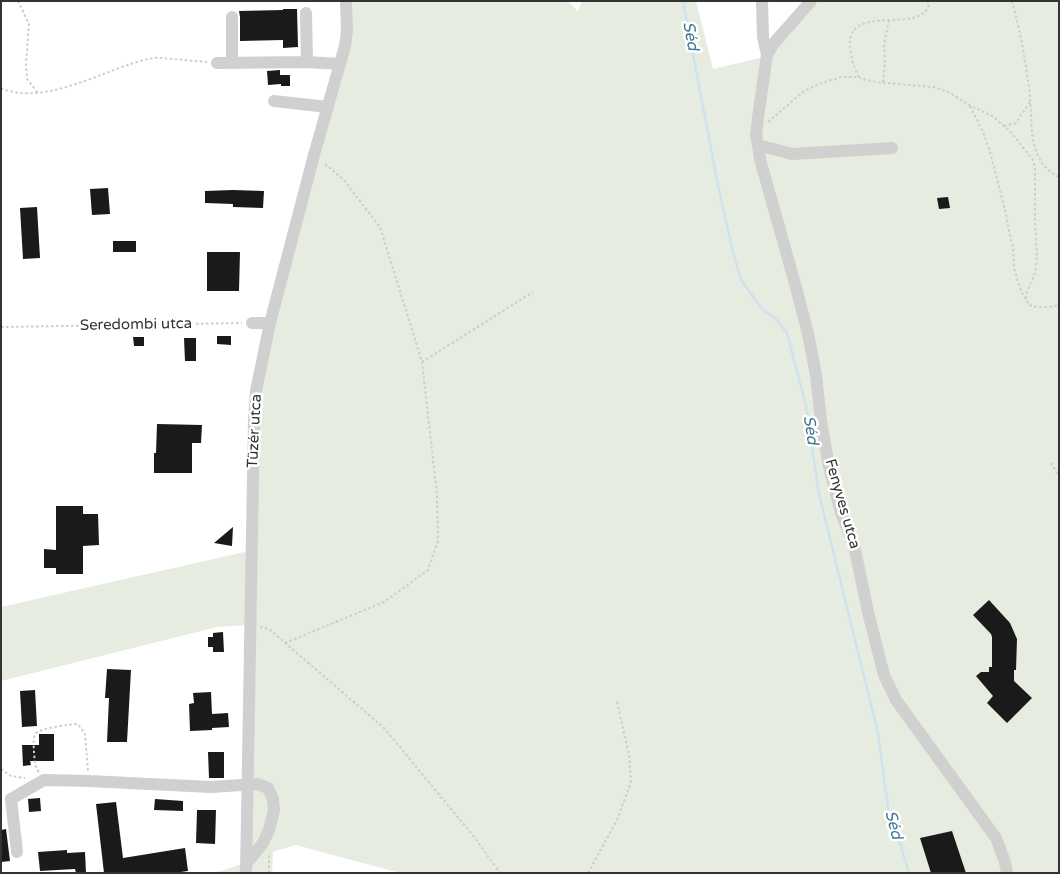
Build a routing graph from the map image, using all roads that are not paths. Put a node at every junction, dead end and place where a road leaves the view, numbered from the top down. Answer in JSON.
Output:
{"nodes":[{"id":1,"x":346,"y":1,"type":"edge"},
{"id":2,"x":762,"y":1,"type":"edge"},
{"id":3,"x":811,"y":1,"type":"edge"},
{"id":4,"x":306,"y":13,"type":"dead end"},
{"id":5,"x":232,"y":17,"type":"dead end"},
{"id":6,"x":767,"y":55,"type":"junction"},
{"id":7,"x":232,"y":62,"type":"junction"},
{"id":8,"x":307,"y":62,"type":"junction"},
{"id":9,"x":217,"y":63,"type":"road end"},
{"id":10,"x":340,"y":64,"type":"junction"},
{"id":11,"x":274,"y":101,"type":"dead end"},
{"id":12,"x":328,"y":107,"type":"junction"},
{"id":13,"x":757,"y":140,"type":"junction"},
{"id":14,"x":892,"y":148,"type":"dead end"},
{"id":15,"x":252,"y":322,"type":"road end"},
{"id":16,"x":270,"y":324,"type":"junction"},
{"id":17,"x":248,"y":785,"type":"junction"},
{"id":18,"x":17,"y":852,"type":"dead end"},
{"id":19,"x":246,"y":869,"type":"edge"},
{"id":20,"x":1007,"y":873,"type":"edge"}],
"edges":[{"from":1,"to":10,"type":"street","name":"Tüzér utca"},
{"from":2,"to":6,"type":"street"},
{"from":3,"to":6,"type":"street","name":"Fenyves utca"},
{"from":4,"to":8,"type":"street"},
{"from":5,"to":7,"type":"street"},
{"from":6,"to":13,"type":"street","name":"Fenyves utca"},
{"from":7,"to":8,"type":"street"},
{"from":7,"to":9,"type":"street"},
{"from":8,"to":10,"type":"street"},
{"from":10,"to":12,"type":"street","name":"Tüzér utca"},
{"from":11,"to":12,"type":"street"},
{"from":12,"to":16,"type":"street","name":"Tüzér utca"},
{"from":13,"to":14,"type":"street"},
{"from":13,"to":20,"type":"street","name":"Fenyves utca"},
{"from":15,"to":16,"type":"street"},
{"from":16,"to":17,"type":"street","name":"Tüzér utca"},
{"from":17,"to":18,"type":"street"},
{"from":17,"to":19,"type":"street","name":"Tüzér utca"},
{"from":17,"to":19,"type":"street"}]}
